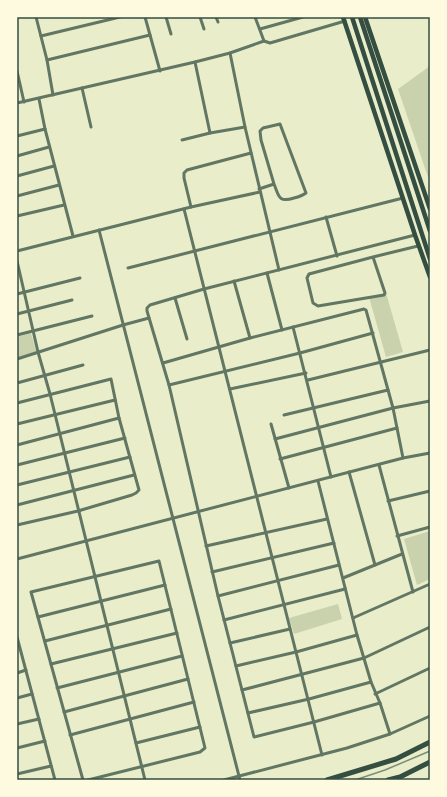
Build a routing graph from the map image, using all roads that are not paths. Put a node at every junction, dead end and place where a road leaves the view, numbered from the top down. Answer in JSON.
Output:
{"nodes":[{"id":1,"x":36,"y":17,"type":"edge"},
{"id":2,"x":120,"y":17,"type":"edge"},
{"id":3,"x":151,"y":17,"type":"edge"},
{"id":4,"x":166,"y":17,"type":"edge"},
{"id":5,"x":200,"y":17,"type":"edge"},
{"id":6,"x":216,"y":17,"type":"edge"},
{"id":7,"x":256,"y":17,"type":"edge"},
{"id":8,"x":303,"y":17,"type":"edge"},
{"id":9,"x":352,"y":17,"type":"edge"},
{"id":10,"x":360,"y":17,"type":"edge"},
{"id":11,"x":365,"y":17,"type":"edge"},
{"id":12,"x":146,"y":18,"type":"edge"},
{"id":13,"x":344,"y":19,"type":"edge"},
{"id":14,"x":218,"y":22,"type":"dead end"},
{"id":15,"x":204,"y":29,"type":"dead end"},
{"id":16,"x":260,"y":29,"type":"junction"},
{"id":17,"x":171,"y":34,"type":"dead end"},
{"id":18,"x":150,"y":35,"type":"junction"},
{"id":19,"x":41,"y":36,"type":"junction"},
{"id":20,"x":264,"y":41,"type":"junction"},
{"id":21,"x":230,"y":53,"type":"junction"},
{"id":22,"x":47,"y":60,"type":"junction"},
{"id":23,"x":195,"y":62,"type":"junction"},
{"id":24,"x":160,"y":70,"type":"junction"},
{"id":25,"x":17,"y":72,"type":"edge"},
{"id":26,"x":82,"y":88,"type":"junction"},
{"id":27,"x":53,"y":95,"type":"junction"},
{"id":28,"x":39,"y":99,"type":"junction"},
{"id":29,"x":24,"y":102,"type":"junction"},
{"id":30,"x":17,"y":103,"type":"edge"},
{"id":31,"x":91,"y":127,"type":"dead end"},
{"id":32,"x":245,"y":127,"type":"junction"},
{"id":33,"x":44,"y":129,"type":"junction"},
{"id":34,"x":210,"y":133,"type":"junction"},
{"id":35,"x":17,"y":136,"type":"edge"},
{"id":36,"x":182,"y":140,"type":"dead end"},
{"id":37,"x":49,"y":147,"type":"junction"},
{"id":38,"x":251,"y":153,"type":"junction"},
{"id":39,"x":17,"y":156,"type":"edge"},
{"id":40,"x":54,"y":166,"type":"junction"},
{"id":41,"x":17,"y":176,"type":"edge"},
{"id":42,"x":274,"y":184,"type":"junction"},
{"id":43,"x":59,"y":185,"type":"junction"},
{"id":44,"x":259,"y":191,"type":"junction"},
{"id":45,"x":17,"y":196,"type":"edge"},
{"id":46,"x":402,"y":198,"type":"junction"},
{"id":47,"x":64,"y":205,"type":"junction"},
{"id":48,"x":191,"y":207,"type":"junction"},
{"id":49,"x":184,"y":209,"type":"junction"},
{"id":50,"x":430,"y":209,"type":"edge"},
{"id":51,"x":17,"y":216,"type":"edge"},
{"id":52,"x":326,"y":217,"type":"junction"},
{"id":53,"x":99,"y":230,"type":"junction"},
{"id":54,"x":269,"y":231,"type":"junction"},
{"id":55,"x":430,"y":231,"type":"edge"},
{"id":56,"x":415,"y":235,"type":"junction"},
{"id":57,"x":73,"y":236,"type":"junction"},
{"id":58,"x":418,"y":246,"type":"junction"},
{"id":59,"x":195,"y":250,"type":"junction"},
{"id":60,"x":17,"y":251,"type":"edge"},
{"id":61,"x":337,"y":256,"type":"junction"},
{"id":62,"x":373,"y":257,"type":"junction"},
{"id":63,"x":430,"y":258,"type":"edge"},
{"id":64,"x":17,"y":261,"type":"edge"},
{"id":65,"x":128,"y":268,"type":"dead end"},
{"id":66,"x":279,"y":270,"type":"junction"},
{"id":67,"x":267,"y":273,"type":"junction"},
{"id":68,"x":430,"y":277,"type":"edge"},
{"id":69,"x":80,"y":278,"type":"dead end"},
{"id":70,"x":234,"y":281,"type":"junction"},
{"id":71,"x":204,"y":289,"type":"junction"},
{"id":72,"x":24,"y":292,"type":"junction"},
{"id":73,"x":17,"y":294,"type":"edge"},
{"id":74,"x":175,"y":298,"type":"junction"},
{"id":75,"x":72,"y":300,"type":"dead end"},
{"id":76,"x":29,"y":311,"type":"junction"},
{"id":77,"x":17,"y":314,"type":"edge"},
{"id":78,"x":92,"y":316,"type":"dead end"},
{"id":79,"x":149,"y":318,"type":"junction"},
{"id":80,"x":123,"y":324,"type":"junction"},
{"id":81,"x":294,"y":327,"type":"junction"},
{"id":82,"x":282,"y":330,"type":"junction"},
{"id":83,"x":34,"y":332,"type":"junction"},
{"id":84,"x":373,"y":333,"type":"junction"},
{"id":85,"x":17,"y":335,"type":"edge"},
{"id":86,"x":250,"y":338,"type":"junction"},
{"id":87,"x":187,"y":339,"type":"dead end"},
{"id":88,"x":220,"y":348,"type":"junction"},
{"id":89,"x":430,"y":350,"type":"edge"},
{"id":90,"x":38,"y":352,"type":"junction"},
{"id":91,"x":300,"y":353,"type":"junction"},
{"id":92,"x":17,"y":358,"type":"edge"},
{"id":93,"x":381,"y":362,"type":"junction"},
{"id":94,"x":163,"y":363,"type":"junction"},
{"id":95,"x":83,"y":365,"type":"dead end"},
{"id":96,"x":225,"y":371,"type":"junction"},
{"id":97,"x":306,"y":373,"type":"junction"},
{"id":98,"x":45,"y":376,"type":"junction"},
{"id":99,"x":308,"y":380,"type":"junction"},
{"id":100,"x":17,"y":383,"type":"edge"},
{"id":101,"x":169,"y":385,"type":"junction"},
{"id":102,"x":230,"y":390,"type":"junction"},
{"id":103,"x":388,"y":390,"type":"junction"},
{"id":104,"x":50,"y":394,"type":"junction"},
{"id":105,"x":115,"y":400,"type":"junction"},
{"id":106,"x":430,"y":401,"type":"edge"},
{"id":107,"x":17,"y":403,"type":"edge"},
{"id":108,"x":315,"y":408,"type":"junction"},
{"id":109,"x":393,"y":408,"type":"junction"},
{"id":110,"x":55,"y":415,"type":"junction"},
{"id":111,"x":284,"y":415,"type":"dead end"},
{"id":112,"x":119,"y":418,"type":"junction"},
{"id":113,"x":17,"y":424,"type":"edge"},
{"id":114,"x":271,"y":424,"type":"dead end"},
{"id":115,"x":319,"y":428,"type":"junction"},
{"id":116,"x":397,"y":428,"type":"junction"},
{"id":117,"x":59,"y":434,"type":"junction"},
{"id":118,"x":124,"y":438,"type":"junction"},
{"id":119,"x":275,"y":439,"type":"junction"},
{"id":120,"x":17,"y":445,"type":"edge"},
{"id":121,"x":324,"y":448,"type":"junction"},
{"id":122,"x":64,"y":453,"type":"junction"},
{"id":123,"x":430,"y":453,"type":"edge"},
{"id":124,"x":130,"y":457,"type":"junction"},
{"id":125,"x":403,"y":458,"type":"junction"},
{"id":126,"x":280,"y":459,"type":"junction"},
{"id":127,"x":17,"y":465,"type":"edge"},
{"id":128,"x":379,"y":465,"type":"junction"},
{"id":129,"x":69,"y":472,"type":"junction"},
{"id":130,"x":349,"y":472,"type":"junction"},
{"id":131,"x":134,"y":475,"type":"junction"},
{"id":132,"x":331,"y":477,"type":"junction"},
{"id":133,"x":318,"y":481,"type":"junction"},
{"id":134,"x":17,"y":485,"type":"edge"},
{"id":135,"x":289,"y":488,"type":"junction"},
{"id":136,"x":74,"y":491,"type":"junction"},
{"id":137,"x":430,"y":491,"type":"edge"},
{"id":138,"x":257,"y":496,"type":"junction"},
{"id":139,"x":388,"y":501,"type":"junction"},
{"id":140,"x":17,"y":505,"type":"edge"},
{"id":141,"x":78,"y":510,"type":"junction"},
{"id":142,"x":198,"y":512,"type":"junction"},
{"id":143,"x":172,"y":519,"type":"junction"},
{"id":144,"x":327,"y":519,"type":"junction"},
{"id":145,"x":17,"y":526,"type":"edge"},
{"id":146,"x":430,"y":527,"type":"edge"},
{"id":147,"x":266,"y":532,"type":"junction"},
{"id":148,"x":397,"y":536,"type":"junction"},
{"id":149,"x":86,"y":541,"type":"junction"},
{"id":150,"x":334,"y":543,"type":"junction"},
{"id":151,"x":206,"y":546,"type":"junction"},
{"id":152,"x":402,"y":554,"type":"junction"},
{"id":153,"x":273,"y":557,"type":"junction"},
{"id":154,"x":17,"y":559,"type":"edge"},
{"id":155,"x":340,"y":565,"type":"junction"},
{"id":156,"x":375,"y":565,"type":"junction"},
{"id":157,"x":212,"y":572,"type":"junction"},
{"id":158,"x":95,"y":577,"type":"junction"},
{"id":159,"x":343,"y":578,"type":"junction"},
{"id":160,"x":279,"y":582,"type":"junction"},
{"id":161,"x":430,"y":584,"type":"edge"},
{"id":162,"x":165,"y":585,"type":"junction"},
{"id":163,"x":413,"y":592,"type":"junction"},
{"id":164,"x":218,"y":596,"type":"junction"},
{"id":165,"x":101,"y":601,"type":"junction"},
{"id":166,"x":285,"y":605,"type":"junction"},
{"id":167,"x":171,"y":609,"type":"junction"},
{"id":168,"x":38,"y":617,"type":"junction"},
{"id":169,"x":353,"y":618,"type":"junction"},
{"id":170,"x":224,"y":620,"type":"junction"},
{"id":171,"x":107,"y":625,"type":"junction"},
{"id":172,"x":430,"y":627,"type":"edge"},
{"id":173,"x":290,"y":629,"type":"junction"},
{"id":174,"x":177,"y":633,"type":"junction"},
{"id":175,"x":357,"y":635,"type":"junction"},
{"id":176,"x":17,"y":637,"type":"edge"},
{"id":177,"x":44,"y":641,"type":"junction"},
{"id":178,"x":230,"y":643,"type":"junction"},
{"id":179,"x":18,"y":646,"type":"edge"},
{"id":180,"x":112,"y":649,"type":"junction"},
{"id":181,"x":296,"y":652,"type":"junction"},
{"id":182,"x":182,"y":656,"type":"junction"},
{"id":183,"x":364,"y":658,"type":"junction"},
{"id":184,"x":51,"y":664,"type":"junction"},
{"id":185,"x":236,"y":666,"type":"junction"},
{"id":186,"x":430,"y":668,"type":"edge"},
{"id":187,"x":26,"y":670,"type":"junction"},
{"id":188,"x":118,"y":672,"type":"junction"},
{"id":189,"x":17,"y":673,"type":"edge"},
{"id":190,"x":302,"y":675,"type":"junction"},
{"id":191,"x":188,"y":678,"type":"junction"},
{"id":192,"x":371,"y":682,"type":"junction"},
{"id":193,"x":57,"y":688,"type":"junction"},
{"id":194,"x":242,"y":690,"type":"junction"},
{"id":195,"x":32,"y":694,"type":"junction"},
{"id":196,"x":375,"y":694,"type":"junction"},
{"id":197,"x":124,"y":696,"type":"junction"},
{"id":198,"x":17,"y":698,"type":"edge"},
{"id":199,"x":308,"y":699,"type":"junction"},
{"id":200,"x":194,"y":702,"type":"junction"},
{"id":201,"x":380,"y":702,"type":"junction"},
{"id":202,"x":64,"y":712,"type":"junction"},
{"id":203,"x":248,"y":712,"type":"junction"},
{"id":204,"x":430,"y":716,"type":"edge"},
{"id":205,"x":39,"y":719,"type":"junction"},
{"id":206,"x":130,"y":719,"type":"junction"},
{"id":207,"x":314,"y":722,"type":"junction"},
{"id":208,"x":17,"y":724,"type":"edge"},
{"id":209,"x":200,"y":728,"type":"junction"},
{"id":210,"x":70,"y":734,"type":"junction"},
{"id":211,"x":390,"y":734,"type":"junction"},
{"id":212,"x":44,"y":741,"type":"junction"},
{"id":213,"x":430,"y":742,"type":"edge"},
{"id":214,"x":136,"y":743,"type":"junction"},
{"id":215,"x":17,"y":748,"type":"edge"},
{"id":216,"x":322,"y":755,"type":"junction"},
{"id":217,"x":430,"y":762,"type":"edge"},
{"id":218,"x":51,"y":766,"type":"junction"},
{"id":219,"x":142,"y":766,"type":"junction"},
{"id":220,"x":17,"y":774,"type":"edge"},
{"id":221,"x":239,"y":778,"type":"edge"},
{"id":222,"x":341,"y":778,"type":"edge"},
{"id":223,"x":401,"y":778,"type":"edge"},
{"id":224,"x":55,"y":780,"type":"edge"},
{"id":225,"x":83,"y":780,"type":"edge"},
{"id":226,"x":88,"y":780,"type":"edge"},
{"id":227,"x":145,"y":780,"type":"edge"},
{"id":228,"x":224,"y":780,"type":"edge"},
{"id":229,"x":327,"y":780,"type":"edge"},
{"id":230,"x":388,"y":780,"type":"edge"}],
"edges":[{"from":1,"to":19,"type":"street"},
{"from":2,"to":19,"type":"street"},
{"from":3,"to":12,"type":"street"},
{"from":4,"to":17,"type":"street"},
{"from":5,"to":15,"type":"street"},
{"from":6,"to":14,"type":"street"},
{"from":7,"to":16,"type":"street"},
{"from":8,"to":16,"type":"street"},
{"from":9,"to":63,"type":"main road"},
{"from":10,"to":55,"type":"main road"},
{"from":11,"to":50,"type":"main road"},
{"from":12,"to":18,"type":"street"},
{"from":13,"to":20,"type":"street"},
{"from":13,"to":46,"type":"main road"},
{"from":16,"to":20,"type":"street"},
{"from":18,"to":22,"type":"street"},
{"from":18,"to":24,"type":"street"},
{"from":19,"to":22,"type":"street"},
{"from":20,"to":21,"type":"street"},
{"from":21,"to":23,"type":"street"},
{"from":21,"to":32,"type":"street"},
{"from":22,"to":27,"type":"street"},
{"from":23,"to":24,"type":"street"},
{"from":23,"to":34,"type":"street"},
{"from":24,"to":26,"type":"street"},
{"from":25,"to":29,"type":"street"},
{"from":26,"to":27,"type":"street"},
{"from":26,"to":31,"type":"street"},
{"from":27,"to":28,"type":"street"},
{"from":28,"to":29,"type":"street"},
{"from":28,"to":33,"type":"street"},
{"from":29,"to":30,"type":"street"},
{"from":32,"to":34,"type":"street"},
{"from":32,"to":38,"type":"street"},
{"from":33,"to":35,"type":"street"},
{"from":33,"to":37,"type":"street"},
{"from":34,"to":36,"type":"street"},
{"from":37,"to":39,"type":"street"},
{"from":37,"to":40,"type":"street"},
{"from":38,"to":44,"type":"street"},
{"from":38,"to":48,"type":"street"},
{"from":40,"to":41,"type":"street"},
{"from":40,"to":43,"type":"street"},
{"from":42,"to":42,"type":"street"},
{"from":42,"to":44,"type":"street"},
{"from":43,"to":45,"type":"street"},
{"from":43,"to":47,"type":"street"},
{"from":44,"to":48,"type":"street"},
{"from":44,"to":54,"type":"street"},
{"from":46,"to":52,"type":"street"},
{"from":46,"to":56,"type":"main road"},
{"from":47,"to":51,"type":"street"},
{"from":47,"to":57,"type":"street"},
{"from":48,"to":49,"type":"street"},
{"from":49,"to":53,"type":"street"},
{"from":49,"to":59,"type":"street"},
{"from":52,"to":54,"type":"street"},
{"from":52,"to":61,"type":"street"},
{"from":53,"to":57,"type":"street"},
{"from":53,"to":80,"type":"street"},
{"from":54,"to":59,"type":"street"},
{"from":54,"to":66,"type":"street"},
{"from":56,"to":58,"type":"main road"},
{"from":56,"to":61,"type":"street"},
{"from":57,"to":60,"type":"street"},
{"from":58,"to":62,"type":"street"},
{"from":58,"to":68,"type":"main road"},
{"from":59,"to":65,"type":"street"},
{"from":59,"to":71,"type":"street"},
{"from":61,"to":66,"type":"street"},
{"from":62,"to":62,"type":"street"},
{"from":64,"to":72,"type":"street"},
{"from":66,"to":67,"type":"street"},
{"from":67,"to":70,"type":"street"},
{"from":67,"to":82,"type":"street"},
{"from":69,"to":72,"type":"street"},
{"from":70,"to":71,"type":"street"},
{"from":70,"to":86,"type":"street"},
{"from":71,"to":74,"type":"street"},
{"from":71,"to":88,"type":"street"},
{"from":72,"to":73,"type":"street"},
{"from":72,"to":76,"type":"street"},
{"from":74,"to":79,"type":"street"},
{"from":74,"to":87,"type":"street"},
{"from":75,"to":76,"type":"street"},
{"from":76,"to":77,"type":"street"},
{"from":76,"to":83,"type":"street"},
{"from":78,"to":83,"type":"street"},
{"from":79,"to":80,"type":"street"},
{"from":79,"to":94,"type":"street"},
{"from":80,"to":90,"type":"street"},
{"from":80,"to":143,"type":"street"},
{"from":81,"to":82,"type":"street"},
{"from":81,"to":84,"type":"street"},
{"from":81,"to":91,"type":"street"},
{"from":82,"to":86,"type":"street"},
{"from":83,"to":85,"type":"street"},
{"from":83,"to":90,"type":"street"},
{"from":84,"to":91,"type":"street"},
{"from":84,"to":93,"type":"street"},
{"from":86,"to":88,"type":"street"},
{"from":88,"to":94,"type":"street"},
{"from":88,"to":96,"type":"street"},
{"from":89,"to":93,"type":"street"},
{"from":90,"to":92,"type":"street"},
{"from":90,"to":98,"type":"street"},
{"from":91,"to":96,"type":"street"},
{"from":91,"to":97,"type":"street"},
{"from":93,"to":99,"type":"street"},
{"from":93,"to":103,"type":"street"},
{"from":94,"to":101,"type":"street"},
{"from":95,"to":98,"type":"street"},
{"from":96,"to":101,"type":"street"},
{"from":96,"to":102,"type":"street"},
{"from":97,"to":99,"type":"street"},
{"from":97,"to":102,"type":"street"},
{"from":98,"to":100,"type":"street"},
{"from":98,"to":104,"type":"street"},
{"from":99,"to":108,"type":"street"},
{"from":101,"to":142,"type":"street"},
{"from":102,"to":138,"type":"street"},
{"from":103,"to":108,"type":"street"},
{"from":103,"to":109,"type":"street"},
{"from":104,"to":105,"type":"street"},
{"from":104,"to":107,"type":"street"},
{"from":104,"to":110,"type":"street"},
{"from":105,"to":110,"type":"street"},
{"from":105,"to":112,"type":"street"},
{"from":106,"to":109,"type":"street"},
{"from":108,"to":111,"type":"street"},
{"from":108,"to":115,"type":"street"},
{"from":109,"to":115,"type":"street"},
{"from":109,"to":116,"type":"street"},
{"from":110,"to":113,"type":"street"},
{"from":110,"to":117,"type":"street"},
{"from":112,"to":117,"type":"street"},
{"from":112,"to":118,"type":"street"},
{"from":114,"to":119,"type":"street"},
{"from":115,"to":119,"type":"street"},
{"from":115,"to":121,"type":"street"},
{"from":116,"to":121,"type":"street"},
{"from":116,"to":125,"type":"street"},
{"from":117,"to":120,"type":"street"},
{"from":117,"to":122,"type":"street"},
{"from":118,"to":122,"type":"street"},
{"from":118,"to":124,"type":"street"},
{"from":119,"to":126,"type":"street"},
{"from":121,"to":126,"type":"street"},
{"from":121,"to":132,"type":"street"},
{"from":122,"to":127,"type":"street"},
{"from":122,"to":129,"type":"street"},
{"from":123,"to":125,"type":"street"},
{"from":124,"to":129,"type":"street"},
{"from":124,"to":131,"type":"street"},
{"from":125,"to":128,"type":"street"},
{"from":126,"to":135,"type":"street"},
{"from":128,"to":130,"type":"street"},
{"from":128,"to":139,"type":"street"},
{"from":129,"to":134,"type":"street"},
{"from":129,"to":136,"type":"street"},
{"from":130,"to":132,"type":"street"},
{"from":130,"to":156,"type":"street"},
{"from":131,"to":136,"type":"street"},
{"from":131,"to":141,"type":"street"},
{"from":132,"to":133,"type":"street"},
{"from":133,"to":135,"type":"street"},
{"from":133,"to":144,"type":"street"},
{"from":135,"to":138,"type":"street"},
{"from":136,"to":140,"type":"street"},
{"from":136,"to":141,"type":"street"},
{"from":137,"to":139,"type":"street"},
{"from":138,"to":142,"type":"street"},
{"from":138,"to":147,"type":"street"},
{"from":139,"to":148,"type":"street"},
{"from":141,"to":145,"type":"street"},
{"from":141,"to":149,"type":"street"},
{"from":142,"to":143,"type":"street"},
{"from":142,"to":151,"type":"street"},
{"from":143,"to":149,"type":"street"},
{"from":143,"to":221,"type":"street"},
{"from":144,"to":147,"type":"street"},
{"from":144,"to":150,"type":"street"},
{"from":146,"to":148,"type":"street"},
{"from":147,"to":151,"type":"street"},
{"from":147,"to":153,"type":"street"},
{"from":148,"to":152,"type":"street"},
{"from":149,"to":154,"type":"street"},
{"from":149,"to":158,"type":"street"},
{"from":150,"to":153,"type":"street"},
{"from":150,"to":155,"type":"street"},
{"from":151,"to":157,"type":"street"},
{"from":152,"to":156,"type":"street"},
{"from":152,"to":163,"type":"street"},
{"from":153,"to":157,"type":"street"},
{"from":153,"to":160,"type":"street"},
{"from":155,"to":159,"type":"street"},
{"from":155,"to":160,"type":"street"},
{"from":156,"to":159,"type":"street"},
{"from":157,"to":164,"type":"street"},
{"from":158,"to":162,"type":"street"},
{"from":158,"to":165,"type":"street"},
{"from":158,"to":168,"type":"street"},
{"from":159,"to":166,"type":"street"},
{"from":159,"to":169,"type":"street"},
{"from":160,"to":164,"type":"street"},
{"from":160,"to":166,"type":"street"},
{"from":161,"to":163,"type":"street"},
{"from":162,"to":165,"type":"street"},
{"from":162,"to":167,"type":"street"},
{"from":163,"to":169,"type":"street"},
{"from":164,"to":170,"type":"street"},
{"from":165,"to":168,"type":"street"},
{"from":165,"to":171,"type":"street"},
{"from":166,"to":170,"type":"street"},
{"from":166,"to":173,"type":"street"},
{"from":167,"to":171,"type":"street"},
{"from":167,"to":174,"type":"street"},
{"from":168,"to":177,"type":"street"},
{"from":169,"to":175,"type":"street"},
{"from":170,"to":178,"type":"street"},
{"from":171,"to":177,"type":"street"},
{"from":171,"to":180,"type":"street"},
{"from":172,"to":183,"type":"street"},
{"from":173,"to":178,"type":"street"},
{"from":173,"to":181,"type":"street"},
{"from":174,"to":180,"type":"street"},
{"from":174,"to":182,"type":"street"},
{"from":175,"to":181,"type":"street"},
{"from":175,"to":183,"type":"street"},
{"from":176,"to":179,"type":"street"},
{"from":177,"to":184,"type":"street"},
{"from":178,"to":185,"type":"street"},
{"from":179,"to":187,"type":"street"},
{"from":180,"to":184,"type":"street"},
{"from":180,"to":188,"type":"street"},
{"from":181,"to":185,"type":"street"},
{"from":181,"to":190,"type":"street"},
{"from":182,"to":188,"type":"street"},
{"from":182,"to":191,"type":"street"},
{"from":183,"to":190,"type":"street"},
{"from":183,"to":192,"type":"street"},
{"from":184,"to":193,"type":"street"},
{"from":185,"to":194,"type":"street"},
{"from":186,"to":196,"type":"street"},
{"from":187,"to":189,"type":"street"},
{"from":187,"to":195,"type":"street"},
{"from":188,"to":193,"type":"street"},
{"from":188,"to":197,"type":"street"},
{"from":190,"to":194,"type":"street"},
{"from":190,"to":199,"type":"street"},
{"from":191,"to":197,"type":"street"},
{"from":191,"to":200,"type":"street"},
{"from":192,"to":196,"type":"street"},
{"from":192,"to":199,"type":"street"},
{"from":193,"to":202,"type":"street"},
{"from":194,"to":203,"type":"street"},
{"from":195,"to":198,"type":"street"},
{"from":195,"to":205,"type":"street"},
{"from":196,"to":201,"type":"street"},
{"from":197,"to":202,"type":"street"},
{"from":197,"to":206,"type":"street"},
{"from":199,"to":203,"type":"street"},
{"from":199,"to":207,"type":"street"},
{"from":200,"to":206,"type":"street"},
{"from":200,"to":209,"type":"street"},
{"from":201,"to":207,"type":"street"},
{"from":201,"to":211,"type":"street"},
{"from":202,"to":210,"type":"street"},
{"from":203,"to":207,"type":"street"},
{"from":204,"to":211,"type":"street"},
{"from":205,"to":208,"type":"street"},
{"from":205,"to":212,"type":"street"},
{"from":206,"to":210,"type":"street"},
{"from":206,"to":214,"type":"street"},
{"from":207,"to":216,"type":"street"},
{"from":209,"to":214,"type":"street"},
{"from":209,"to":219,"type":"street"},
{"from":210,"to":225,"type":"street"},
{"from":211,"to":216,"type":"street"},
{"from":212,"to":215,"type":"street"},
{"from":212,"to":218,"type":"street"},
{"from":213,"to":222,"type":"highway"},
{"from":214,"to":219,"type":"street"},
{"from":216,"to":221,"type":"street"},
{"from":217,"to":223,"type":"highway"},
{"from":218,"to":220,"type":"street"},
{"from":218,"to":224,"type":"street"},
{"from":219,"to":226,"type":"street"},
{"from":219,"to":227,"type":"street"},
{"from":221,"to":228,"type":"street"},
{"from":222,"to":229,"type":"highway"},
{"from":223,"to":230,"type":"highway"}]}
